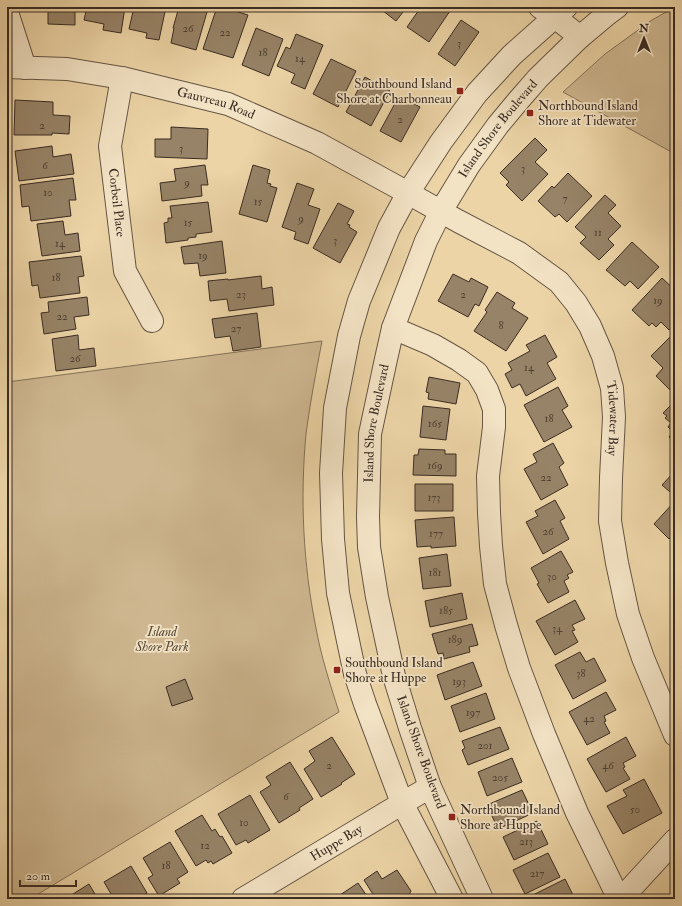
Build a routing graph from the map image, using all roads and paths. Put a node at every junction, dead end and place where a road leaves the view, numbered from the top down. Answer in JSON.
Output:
{"nodes":[{"id":1,"x":617,"y":7,"type":"edge"},
{"id":2,"x":554,"y":10,"type":"edge"},
{"id":3,"x":7,"y":12,"type":"edge"},
{"id":4,"x":580,"y":37,"type":"junction"},
{"id":5,"x":16,"y":68,"type":"edge"},
{"id":6,"x":122,"y":78,"type":"junction"},
{"id":7,"x":408,"y":193,"type":"junction"},
{"id":8,"x":441,"y":211,"type":"junction"},
{"id":9,"x":152,"y":321,"type":"dead end"},
{"id":10,"x":394,"y":328,"type":"junction"},
{"id":11,"x":675,"y":735,"type":"edge"},
{"id":12,"x":430,"y":787,"type":"junction"},
{"id":13,"x":402,"y":803,"type":"junction"},
{"id":14,"x":675,"y":840,"type":"edge"},
{"id":15,"x":242,"y":899,"type":"edge"},
{"id":16,"x":452,"y":899,"type":"edge"},
{"id":17,"x":482,"y":899,"type":"edge"},
{"id":18,"x":620,"y":899,"type":"edge"}],
"edges":[{"from":1,"to":4,"type":"street","name":"Island Shore Boulevard"},
{"from":2,"to":4,"type":"street"},
{"from":2,"to":7,"type":"street"},
{"from":3,"to":5,"type":"street"},
{"from":4,"to":8,"type":"street","name":"Island Shore Boulevard"},
{"from":5,"to":6,"type":"street","name":"Gauvreau Road"},
{"from":6,"to":7,"type":"street","name":"Gauvreau Road"},
{"from":6,"to":9,"type":"street","name":"Corbeil Place"},
{"from":7,"to":8,"type":"street","name":"Tidewater Bay"},
{"from":7,"to":13,"type":"street"},
{"from":8,"to":10,"type":"street","name":"Island Shore Boulevard"},
{"from":8,"to":11,"type":"street","name":"Tidewater Bay"},
{"from":10,"to":12,"type":"street","name":"Island Shore Boulevard"},
{"from":10,"to":18,"type":"street"},
{"from":12,"to":13,"type":"street","name":"Huppe Bay"},
{"from":12,"to":17,"type":"street","name":"Island Shore Boulevard"},
{"from":13,"to":15,"type":"street","name":"Huppe Bay"},
{"from":13,"to":16,"type":"street"},
{"from":14,"to":18,"type":"street"}]}
